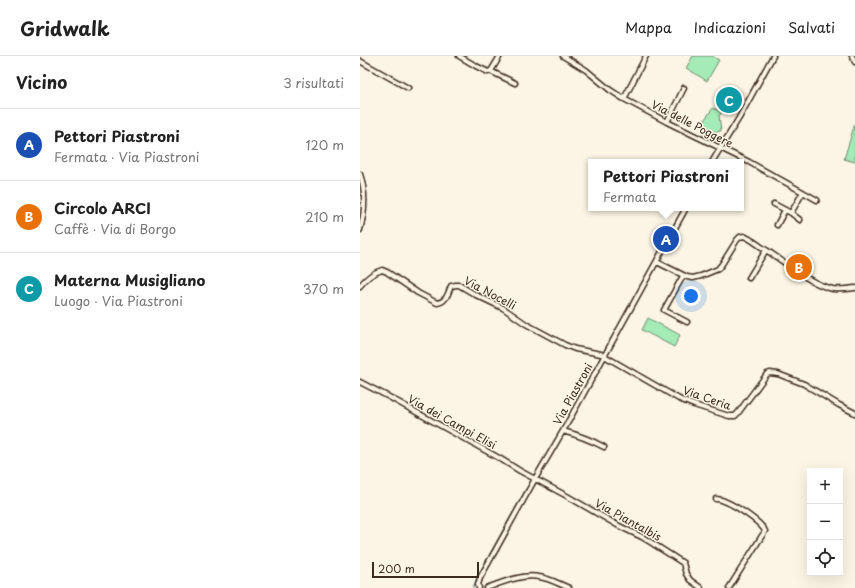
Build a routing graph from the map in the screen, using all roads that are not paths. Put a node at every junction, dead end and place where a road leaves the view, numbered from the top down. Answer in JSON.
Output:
{"nodes":[{"id":1,"x":459,"y":56,"type":"edge"},
{"id":2,"x":500,"y":56,"type":"edge"},
{"id":3,"x":563,"y":56,"type":"edge"},
{"id":4,"x":646,"y":56,"type":"edge"},
{"id":5,"x":773,"y":56,"type":"edge"},
{"id":6,"x":852,"y":56,"type":"edge"},
{"id":7,"x":360,"y":61,"type":"edge"},
{"id":8,"x":855,"y":62,"type":"edge"},
{"id":9,"x":490,"y":71,"type":"junction"},
{"id":10,"x":515,"y":83,"type":"dead end"},
{"id":11,"x":408,"y":88,"type":"dead end"},
{"id":12,"x":684,"y":88,"type":"dead end"},
{"id":13,"x":624,"y":99,"type":"junction"},
{"id":14,"x":666,"y":122,"type":"junction"},
{"id":15,"x":721,"y":148,"type":"junction"},
{"id":16,"x":714,"y":159,"type":"edge"},
{"id":17,"x":742,"y":159,"type":"edge"},
{"id":18,"x":744,"y":160,"type":"edge"},
{"id":19,"x":360,"y":174,"type":"edge"},
{"id":20,"x":803,"y":192,"type":"junction"},
{"id":21,"x":818,"y":200,"type":"dead end"},
{"id":22,"x":774,"y":204,"type":"dead end"},
{"id":23,"x":786,"y":210,"type":"junction"},
{"id":24,"x":684,"y":211,"type":"edge"},
{"id":25,"x":791,"y":213,"type":"junction"},
{"id":26,"x":800,"y":220,"type":"dead end"},
{"id":27,"x":777,"y":225,"type":"dead end"},
{"id":28,"x":360,"y":230,"type":"edge"},
{"id":29,"x":766,"y":250,"type":"junction"},
{"id":30,"x":657,"y":262,"type":"junction"},
{"id":31,"x":683,"y":276,"type":"junction"},
{"id":32,"x":749,"y":278,"type":"dead end"},
{"id":33,"x":360,"y":286,"type":"edge"},
{"id":34,"x":855,"y":288,"type":"edge"},
{"id":35,"x":687,"y":322,"type":"dead end"},
{"id":36,"x":604,"y":356,"type":"junction"},
{"id":37,"x":360,"y":382,"type":"edge"},
{"id":38,"x":855,"y":413,"type":"edge"},
{"id":39,"x":563,"y":430,"type":"junction"},
{"id":40,"x":604,"y":447,"type":"dead end"},
{"id":41,"x":535,"y":479,"type":"junction"},
{"id":42,"x":716,"y":499,"type":"dead end"},
{"id":43,"x":479,"y":588,"type":"edge"},
{"id":44,"x":487,"y":588,"type":"edge"},
{"id":45,"x":569,"y":588,"type":"edge"},
{"id":46,"x":701,"y":588,"type":"edge"},
{"id":47,"x":729,"y":588,"type":"edge"}],
"edges":[{"from":1,"to":9,"type":"street"},
{"from":2,"to":9,"type":"street"},
{"from":3,"to":13,"type":"street","name":"Via delle Poggere"},
{"from":4,"to":13,"type":"street"},
{"from":5,"to":15,"type":"street"},
{"from":6,"to":8,"type":"street"},
{"from":7,"to":11,"type":"street"},
{"from":9,"to":10,"type":"street"},
{"from":12,"to":14,"type":"street"},
{"from":13,"to":14,"type":"street","name":"Via delle Poggere"},
{"from":14,"to":15,"type":"street","name":"Via delle Poggere"},
{"from":15,"to":16,"type":"street"},
{"from":15,"to":17,"type":"street","name":"Via delle Poggere"},
{"from":18,"to":20,"type":"street","name":"Via delle Poggere"},
{"from":19,"to":28,"type":"street"},
{"from":20,"to":21,"type":"street","name":"Via delle Poggere"},
{"from":20,"to":25,"type":"street"},
{"from":22,"to":23,"type":"street"},
{"from":23,"to":25,"type":"street"},
{"from":23,"to":27,"type":"street"},
{"from":24,"to":30,"type":"street","name":"Via Piastroni"},
{"from":25,"to":26,"type":"street"},
{"from":29,"to":31,"type":"street"},
{"from":29,"to":32,"type":"street"},
{"from":29,"to":34,"type":"street"},
{"from":30,"to":31,"type":"street"},
{"from":30,"to":36,"type":"street","name":"Via Piastroni"},
{"from":31,"to":35,"type":"street"},
{"from":33,"to":36,"type":"street","name":"Via Nocelli"},
{"from":36,"to":38,"type":"street","name":"Via Ceria"},
{"from":36,"to":39,"type":"street","name":"Via Piastroni"},
{"from":37,"to":41,"type":"street","name":"Via dei Campi Elisi"},
{"from":39,"to":40,"type":"street"},
{"from":39,"to":41,"type":"street","name":"Via Piastroni"},
{"from":41,"to":43,"type":"street","name":"Via Piastroni"},
{"from":41,"to":46,"type":"street","name":"Via Piantalbis"},
{"from":42,"to":47,"type":"street"},
{"from":44,"to":45,"type":"street"}]}
